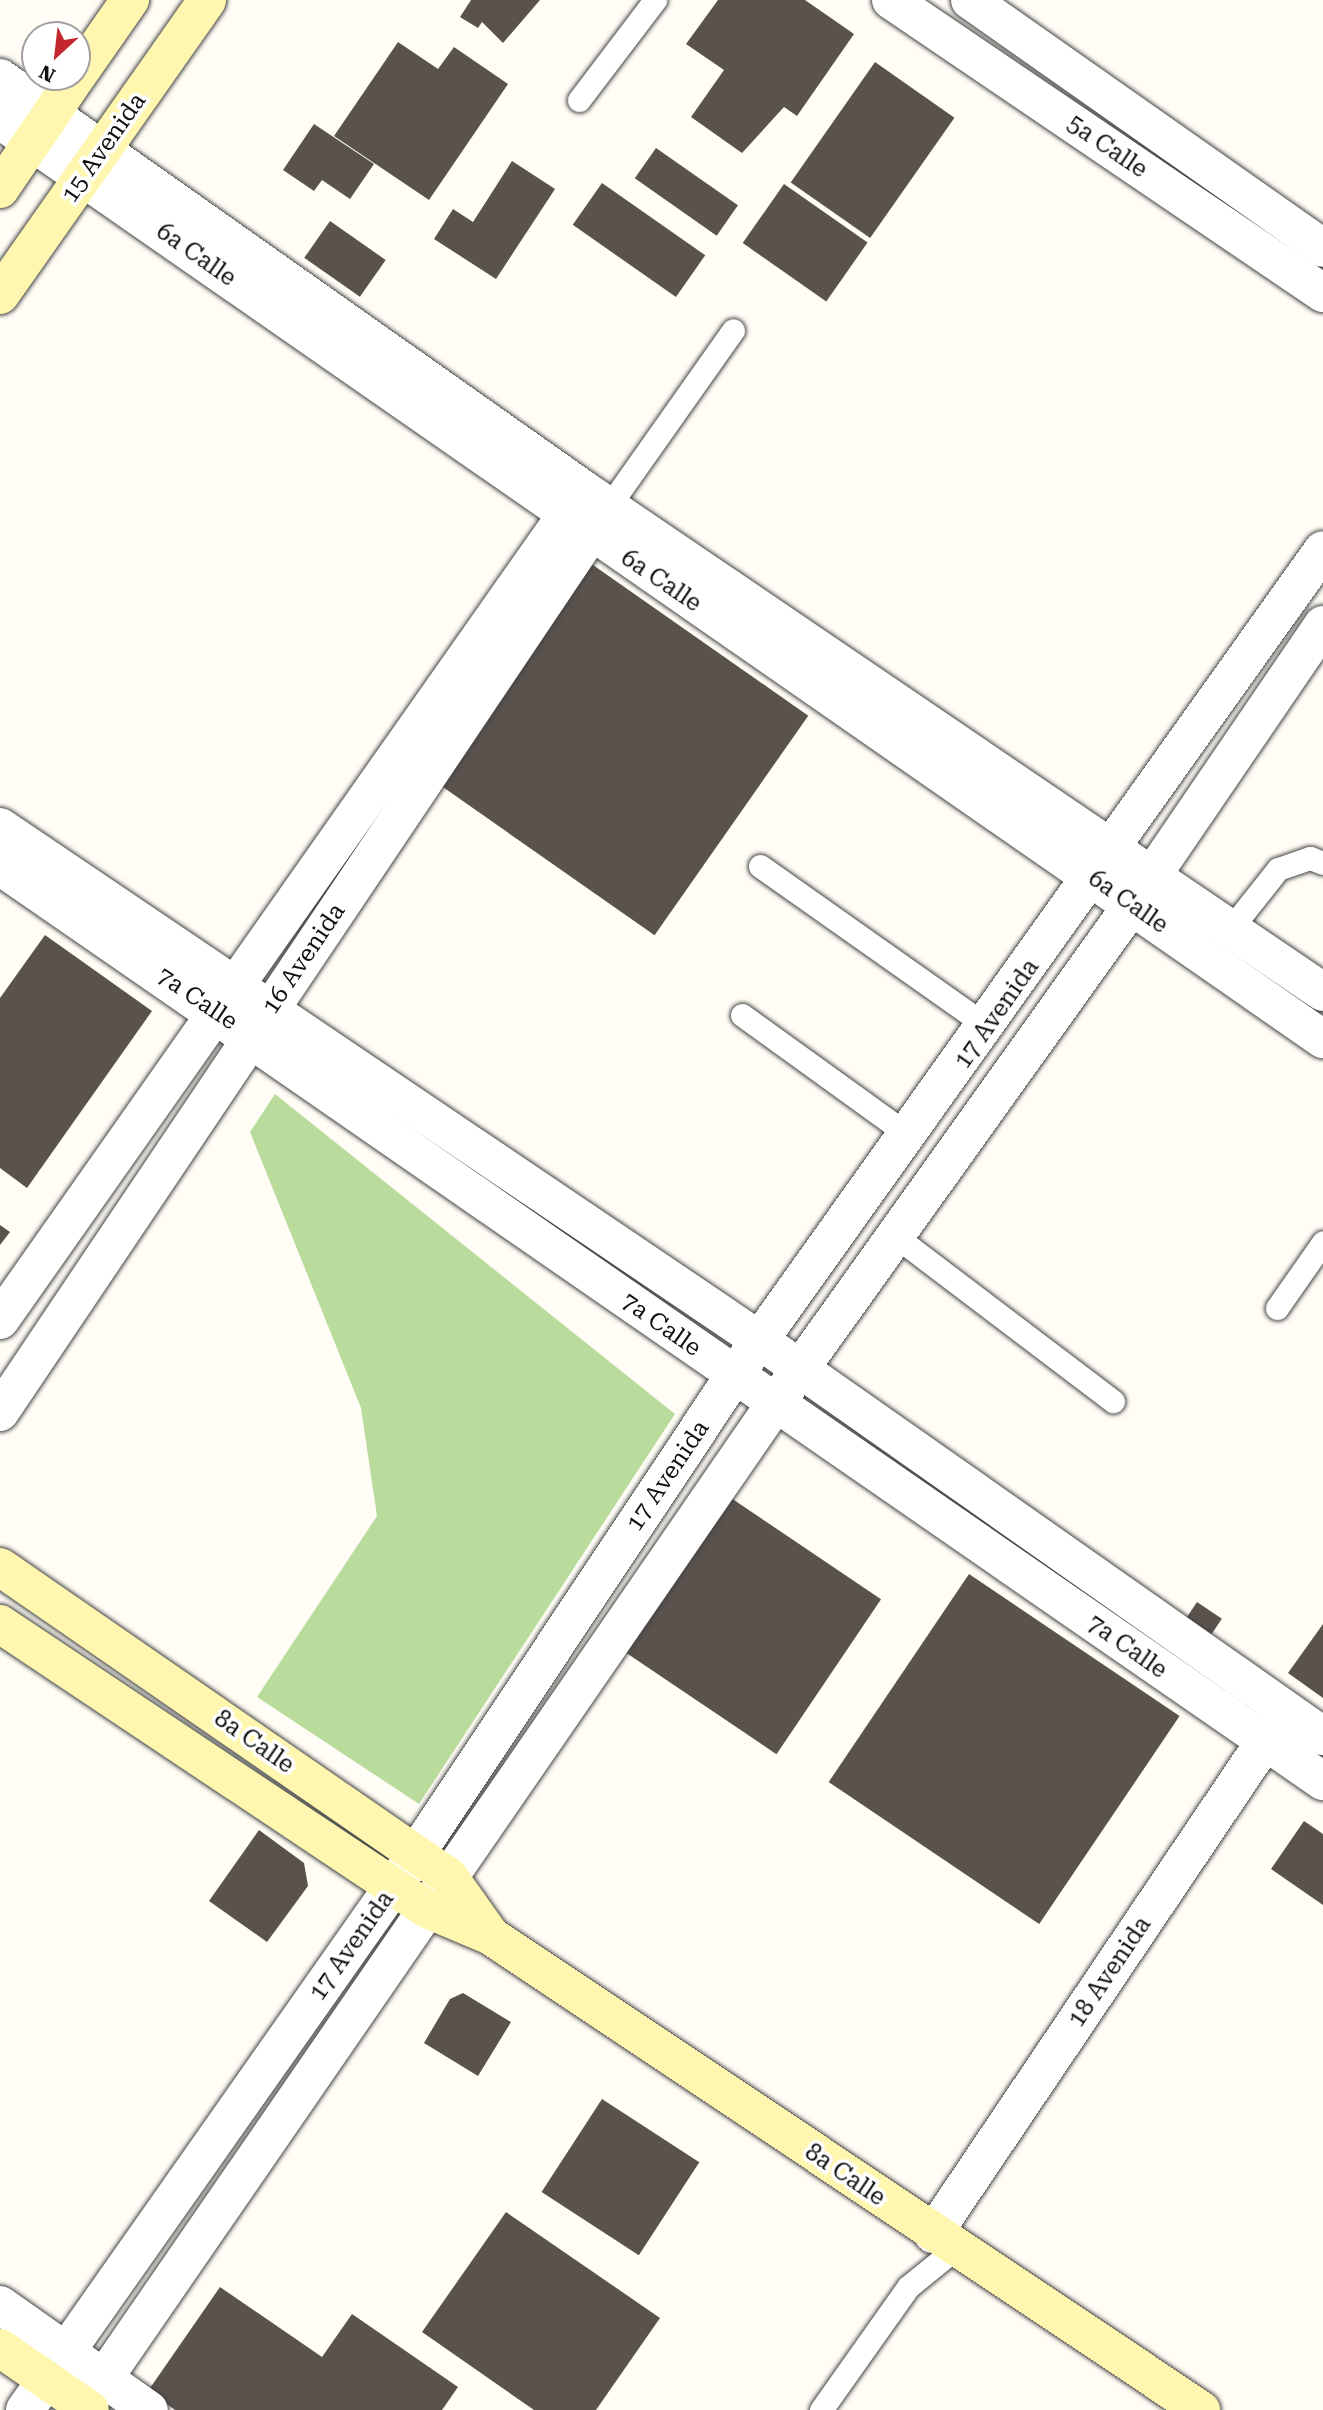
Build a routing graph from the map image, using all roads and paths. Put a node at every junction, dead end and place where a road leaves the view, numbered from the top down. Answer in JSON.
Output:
{"nodes":[{"id":1,"x":130,"y":0,"type":"edge"},
{"id":2,"x":207,"y":0,"type":"edge"},
{"id":3,"x":655,"y":0,"type":"edge"},
{"id":4,"x":891,"y":0,"type":"edge"},
{"id":5,"x":970,"y":0,"type":"edge"},
{"id":6,"x":943,"y":15,"type":"edge"},
{"id":7,"x":91,"y":56,"type":"edge"},
{"id":8,"x":0,"y":78,"type":"edge"},
{"id":9,"x":62,"y":91,"type":"edge"},
{"id":10,"x":579,"y":100,"type":"dead end"},
{"id":11,"x":27,"y":125,"type":"edge"},
{"id":12,"x":94,"y":163,"type":"junction"},
{"id":13,"x":0,"y":189,"type":"edge"},
{"id":14,"x":1323,"y":248,"type":"edge"},
{"id":15,"x":1323,"y":293,"type":"edge"},
{"id":16,"x":0,"y":295,"type":"edge"},
{"id":17,"x":733,"y":330,"type":"dead end"},
{"id":18,"x":588,"y":511,"type":"junction"},
{"id":19,"x":1323,"y":550,"type":"edge"},
{"id":20,"x":1323,"y":625,"type":"edge"},
{"id":21,"x":0,"y":827,"type":"edge"},
{"id":22,"x":1105,"y":863,"type":"junction"},
{"id":23,"x":1323,"y":863,"type":"edge"},
{"id":24,"x":0,"y":866,"type":"edge"},
{"id":25,"x":760,"y":866,"type":"dead end"},
{"id":26,"x":1153,"y":874,"type":"junction"},
{"id":27,"x":1132,"y":905,"type":"junction"},
{"id":28,"x":1232,"y":927,"type":"junction"},
{"id":29,"x":1323,"y":992,"type":"edge"},
{"id":30,"x":229,"y":1001,"type":"junction"},
{"id":31,"x":742,"y":1015,"type":"dead end"},
{"id":32,"x":261,"y":1023,"type":"junction"},
{"id":33,"x":988,"y":1027,"type":"junction"},
{"id":34,"x":1323,"y":1039,"type":"edge"},
{"id":35,"x":910,"y":1136,"type":"junction"},
{"id":36,"x":898,"y":1238,"type":"junction"},
{"id":37,"x":1323,"y":1242,"type":"edge"},
{"id":38,"x":1277,"y":1308,"type":"dead end"},
{"id":39,"x":0,"y":1320,"type":"edge"},
{"id":40,"x":762,"y":1342,"type":"junction"},
{"id":41,"x":799,"y":1370,"type":"junction"},
{"id":42,"x":734,"y":1376,"type":"junction"},
{"id":43,"x":1113,"y":1401,"type":"dead end"},
{"id":44,"x":775,"y":1404,"type":"junction"},
{"id":45,"x":0,"y":1412,"type":"edge"},
{"id":46,"x":0,"y":1567,"type":"edge"},
{"id":47,"x":0,"y":1624,"type":"edge"},
{"id":48,"x":1306,"y":1724,"type":"edge"},
{"id":49,"x":1276,"y":1750,"type":"junction"},
{"id":50,"x":1323,"y":1781,"type":"edge"},
{"id":51,"x":416,"y":1854,"type":"junction"},
{"id":52,"x":449,"y":1877,"type":"junction"},
{"id":53,"x":394,"y":1887,"type":"junction"},
{"id":54,"x":427,"y":1909,"type":"junction"},
{"id":55,"x":491,"y":1936,"type":"junction"},
{"id":56,"x":944,"y":2241,"type":"junction"},
{"id":57,"x":0,"y":2305,"type":"edge"},
{"id":58,"x":0,"y":2348,"type":"edge"},
{"id":59,"x":45,"y":2380,"type":"edge"},
{"id":60,"x":90,"y":2401,"type":"edge"},
{"id":61,"x":149,"y":2410,"type":"edge"},
{"id":62,"x":821,"y":2410,"type":"edge"},
{"id":63,"x":1201,"y":2410,"type":"edge"}],
"edges":[{"from":1,"to":7,"type":"main road"},
{"from":2,"to":12,"type":"main road","name":"15 Avenida"},
{"from":3,"to":10,"type":"lane"},
{"from":4,"to":6,"type":"street","name":"5a Calle"},
{"from":5,"to":14,"type":"street","name":"5a Calle"},
{"from":6,"to":15,"type":"street","name":"5a Calle"},
{"from":8,"to":11,"type":"street","name":"6a Calle"},
{"from":9,"to":11,"type":"main road"},
{"from":11,"to":12,"type":"street","name":"6a Calle"},
{"from":11,"to":13,"type":"main road"},
{"from":12,"to":16,"type":"main road","name":"15 Avenida"},
{"from":12,"to":18,"type":"street","name":"6a Calle"},
{"from":17,"to":18,"type":"lane"},
{"from":18,"to":22,"type":"street","name":"6a Calle"},
{"from":18,"to":30,"type":"street","name":"16 Avenida"},
{"from":18,"to":32,"type":"street","name":"16 Avenida"},
{"from":19,"to":22,"type":"street","name":"17 Avenida"},
{"from":20,"to":26,"type":"street","name":"17 Avenida"},
{"from":21,"to":30,"type":"street","name":"7a Calle"},
{"from":22,"to":26,"type":"street","name":"6a Calle"},
{"from":22,"to":27,"type":"street","name":"6a Calle"},
{"from":22,"to":33,"type":"street","name":"17 Avenida"},
{"from":23,"to":28,"type":"lane"},
{"from":24,"to":30,"type":"street","name":"7a Calle"},
{"from":25,"to":33,"type":"lane"},
{"from":26,"to":27,"type":"street","name":"17 Avenida"},
{"from":26,"to":28,"type":"street","name":"6a Calle"},
{"from":27,"to":34,"type":"street","name":"6a Calle"},
{"from":27,"to":36,"type":"street","name":"17 Avenida"},
{"from":28,"to":29,"type":"street","name":"6a Calle"},
{"from":30,"to":32,"type":"street","name":"7a Calle"},
{"from":30,"to":39,"type":"street","name":"16 Avenida"},
{"from":31,"to":35,"type":"lane"},
{"from":32,"to":40,"type":"street","name":"7a Calle"},
{"from":32,"to":42,"type":"street","name":"7a Calle"},
{"from":32,"to":45,"type":"street","name":"16 Avenida"},
{"from":33,"to":35,"type":"street","name":"17 Avenida"},
{"from":35,"to":40,"type":"street","name":"17 Avenida"},
{"from":36,"to":41,"type":"street","name":"17 Avenida"},
{"from":36,"to":43,"type":"lane"},
{"from":37,"to":38,"type":"lane"},
{"from":40,"to":41,"type":"street","name":"7a Calle"},
{"from":40,"to":42,"type":"street","name":"17 Avenida"},
{"from":41,"to":44,"type":"street","name":"17 Avenida"},
{"from":41,"to":48,"type":"street","name":"7a Calle"},
{"from":42,"to":44,"type":"street","name":"7a Calle"},
{"from":42,"to":51,"type":"street","name":"17 Avenida"},
{"from":44,"to":49,"type":"street","name":"7a Calle"},
{"from":44,"to":52,"type":"street","name":"17 Avenida"},
{"from":46,"to":51,"type":"main road","name":"8a Calle"},
{"from":47,"to":53,"type":"main road","name":"8a Calle"},
{"from":48,"to":49,"type":"street","name":"18 Avenida"},
{"from":49,"to":50,"type":"street","name":"7a Calle"},
{"from":49,"to":56,"type":"street","name":"18 Avenida"},
{"from":51,"to":52,"type":"main road","name":"8a Calle"},
{"from":51,"to":53,"type":"street","name":"17 Avenida"},
{"from":52,"to":54,"type":"street","name":"17 Avenida"},
{"from":52,"to":55,"type":"main road","name":"8a Calle"},
{"from":53,"to":54,"type":"main road","name":"8a Calle"},
{"from":53,"to":59,"type":"street","name":"17 Avenida"},
{"from":54,"to":55,"type":"main road","name":"8a Calle"},
{"from":54,"to":60,"type":"street","name":"17 Avenida"},
{"from":55,"to":56,"type":"main road","name":"8a Calle"},
{"from":56,"to":62,"type":"lane"},
{"from":56,"to":63,"type":"main road","name":"8a Calle"},
{"from":57,"to":59,"type":"street"},
{"from":58,"to":59,"type":"main road"},
{"from":59,"to":60,"type":"main road"},
{"from":60,"to":61,"type":"street"}]}
